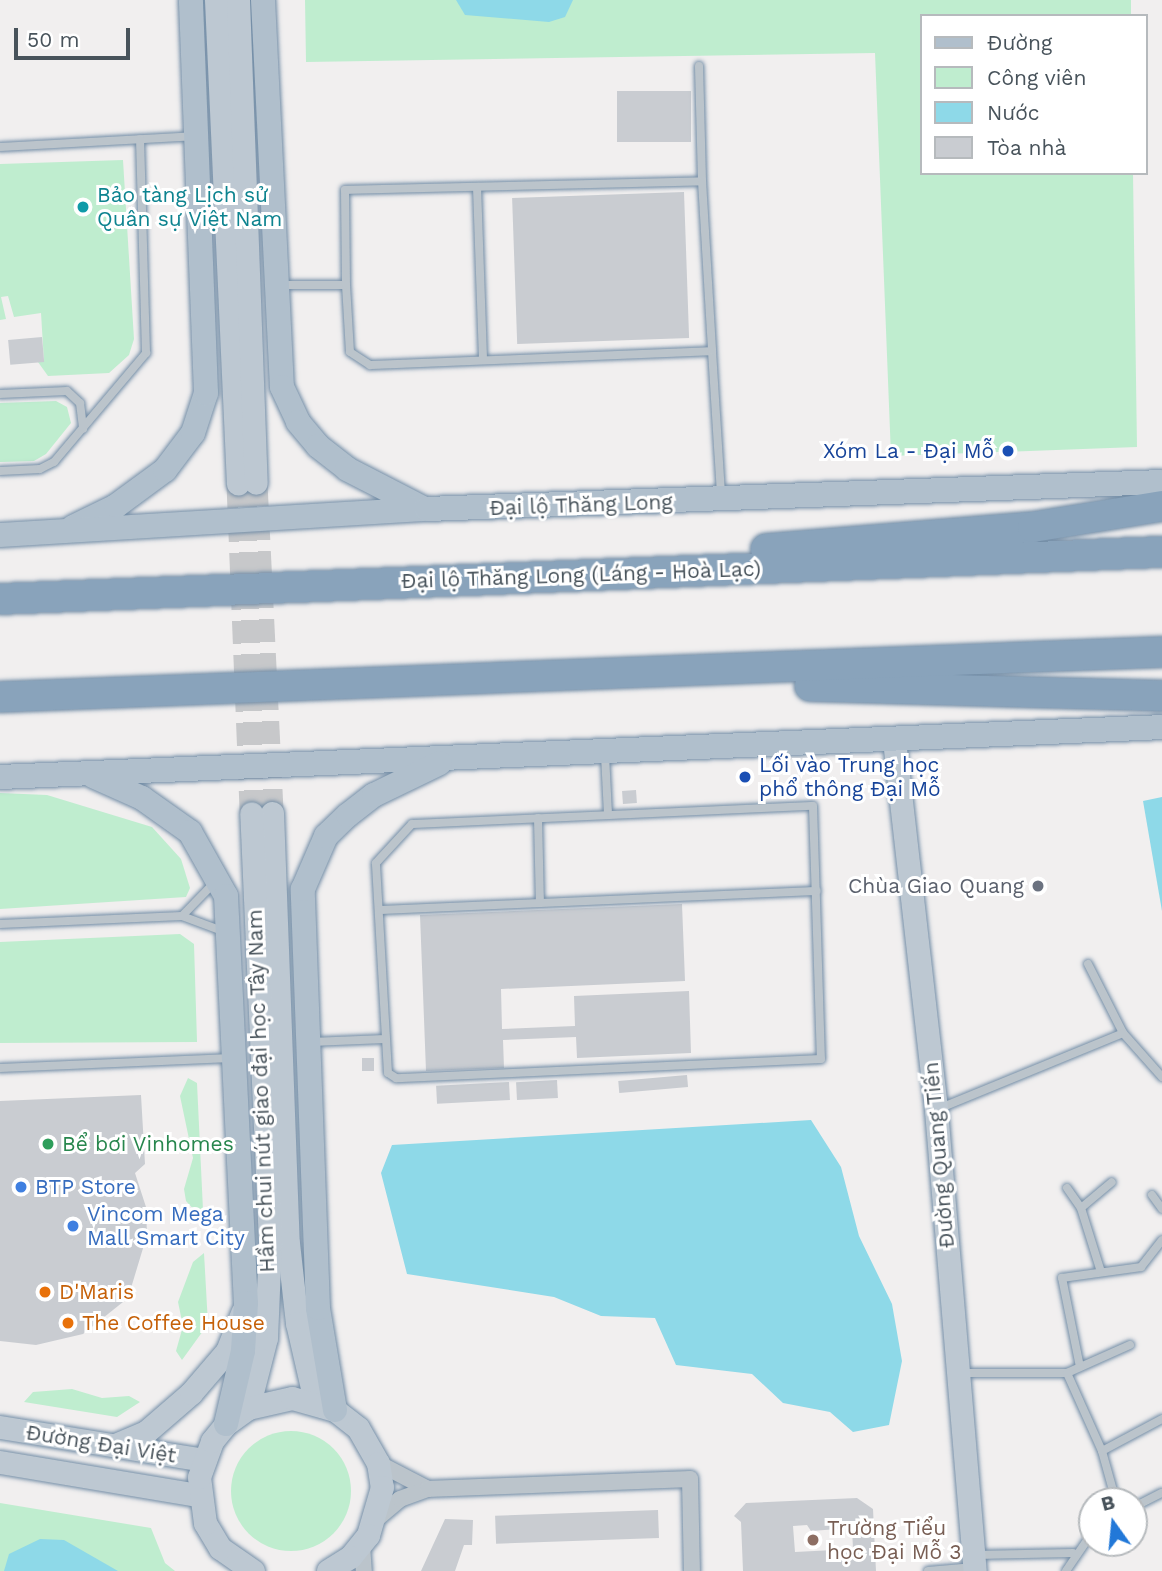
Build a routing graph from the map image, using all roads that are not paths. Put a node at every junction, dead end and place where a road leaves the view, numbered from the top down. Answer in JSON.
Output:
{"nodes":[{"id":1,"x":191,"y":0,"type":"edge"},
{"id":2,"x":216,"y":0,"type":"edge"},
{"id":3,"x":239,"y":0,"type":"edge"},
{"id":4,"x":263,"y":0,"type":"edge"},
{"id":5,"x":699,"y":66,"type":"dead end"},
{"id":6,"x":197,"y":136,"type":"junction"},
{"id":7,"x":141,"y":139,"type":"junction"},
{"id":8,"x":0,"y":146,"type":"edge"},
{"id":9,"x":702,"y":181,"type":"junction"},
{"id":10,"x":477,"y":187,"type":"junction"},
{"id":11,"x":346,"y":285,"type":"junction"},
{"id":12,"x":275,"y":286,"type":"junction"},
{"id":13,"x":712,"y":351,"type":"junction"},
{"id":14,"x":483,"y":360,"type":"junction"},
{"id":15,"x":0,"y":394,"type":"edge"},
{"id":16,"x":83,"y":429,"type":"junction"},
{"id":17,"x":0,"y":471,"type":"edge"},
{"id":18,"x":1162,"y":482,"type":"edge"},
{"id":19,"x":722,"y":500,"type":"junction"},
{"id":20,"x":1162,"y":506,"type":"edge"},
{"id":21,"x":427,"y":509,"type":"junction"},
{"id":22,"x":63,"y":532,"type":"junction"},
{"id":23,"x":0,"y":535,"type":"edge"},
{"id":24,"x":1162,"y":552,"type":"edge"},
{"id":25,"x":373,"y":584,"type":"junction"},
{"id":26,"x":0,"y":593,"type":"edge"},
{"id":27,"x":53,"y":597,"type":"junction"},
{"id":28,"x":0,"y":599,"type":"edge"},
{"id":29,"x":1162,"y":652,"type":"edge"},
{"id":30,"x":323,"y":685,"type":"junction"},
{"id":31,"x":162,"y":691,"type":"junction"},
{"id":32,"x":1162,"y":696,"type":"edge"},
{"id":33,"x":0,"y":697,"type":"edge"},
{"id":34,"x":0,"y":711,"type":"edge"},
{"id":35,"x":1154,"y":726,"type":"edge"},
{"id":36,"x":894,"y":740,"type":"junction"},
{"id":37,"x":605,"y":752,"type":"junction"},
{"id":38,"x":451,"y":758,"type":"junction"},
{"id":39,"x":89,"y":774,"type":"junction"},
{"id":40,"x":0,"y":776,"type":"edge"},
{"id":41,"x":608,"y":815,"type":"junction"},
{"id":42,"x":538,"y":818,"type":"junction"},
{"id":43,"x":218,"y":878,"type":"junction"},
{"id":44,"x":817,"y":891,"type":"junction"},
{"id":45,"x":540,"y":903,"type":"junction"},
{"id":46,"x":379,"y":910,"type":"junction"},
{"id":47,"x":182,"y":916,"type":"junction"},
{"id":48,"x":0,"y":924,"type":"edge"},
{"id":49,"x":231,"y":934,"type":"junction"},
{"id":50,"x":1088,"y":964,"type":"dead end"},
{"id":51,"x":1124,"y":1033,"type":"junction"},
{"id":52,"x":385,"y":1039,"type":"junction"},
{"id":53,"x":309,"y":1042,"type":"junction"},
{"id":54,"x":235,"y":1058,"type":"junction"},
{"id":55,"x":0,"y":1068,"type":"edge"},
{"id":56,"x":1162,"y":1077,"type":"edge"},
{"id":57,"x":936,"y":1110,"type":"junction"},
{"id":58,"x":1112,"y":1182,"type":"dead end"},
{"id":59,"x":1067,"y":1188,"type":"dead end"},
{"id":60,"x":1152,"y":1195,"type":"dead end"},
{"id":61,"x":1081,"y":1208,"type":"junction"},
{"id":62,"x":1162,"y":1209,"type":"edge"},
{"id":63,"x":1162,"y":1240,"type":"edge"},
{"id":64,"x":1101,"y":1272,"type":"junction"},
{"id":65,"x":246,"y":1303,"type":"junction"},
{"id":66,"x":1130,"y":1345,"type":"dead end"},
{"id":67,"x":1080,"y":1367,"type":"junction"},
{"id":68,"x":959,"y":1373,"type":"junction"},
{"id":69,"x":1066,"y":1373,"type":"junction"},
{"id":70,"x":325,"y":1406,"type":"junction"},
{"id":71,"x":248,"y":1408,"type":"junction"},
{"id":72,"x":1162,"y":1419,"type":"edge"},
{"id":73,"x":226,"y":1424,"type":"junction"},
{"id":74,"x":0,"y":1427,"type":"edge"},
{"id":75,"x":113,"y":1446,"type":"junction"},
{"id":76,"x":1102,"y":1451,"type":"junction"},
{"id":77,"x":203,"y":1460,"type":"junction"},
{"id":78,"x":0,"y":1462,"type":"edge"},
{"id":79,"x":378,"y":1463,"type":"junction"},
{"id":80,"x":1112,"y":1487,"type":"edge"},
{"id":81,"x":428,"y":1489,"type":"junction"},
{"id":82,"x":198,"y":1495,"type":"junction"},
{"id":83,"x":374,"y":1521,"type":"junction"},
{"id":84,"x":362,"y":1545,"type":"junction"},
{"id":85,"x":1078,"y":1548,"type":"edge"},
{"id":86,"x":1073,"y":1553,"type":"junction"},
{"id":87,"x":974,"y":1564,"type":"edge"},
{"id":88,"x":253,"y":1571,"type":"edge"},
{"id":89,"x":328,"y":1571,"type":"edge"},
{"id":90,"x":364,"y":1571,"type":"edge"},
{"id":91,"x":692,"y":1571,"type":"edge"},
{"id":92,"x":928,"y":1571,"type":"edge"},
{"id":93,"x":1066,"y":1571,"type":"edge"}],
"edges":[{"from":1,"to":6,"type":"main road"},
{"from":2,"to":3,"type":"street"},
{"from":4,"to":12,"type":"main road"},
{"from":5,"to":9,"type":"lane"},
{"from":6,"to":7,"type":"lane"},
{"from":6,"to":22,"type":"main road"},
{"from":7,"to":8,"type":"lane"},
{"from":7,"to":16,"type":"lane"},
{"from":9,"to":10,"type":"lane"},
{"from":9,"to":13,"type":"lane"},
{"from":10,"to":11,"type":"lane"},
{"from":10,"to":14,"type":"lane"},
{"from":11,"to":12,"type":"lane"},
{"from":11,"to":14,"type":"lane"},
{"from":12,"to":21,"type":"main road"},
{"from":13,"to":14,"type":"lane"},
{"from":13,"to":19,"type":"lane"},
{"from":15,"to":16,"type":"lane"},
{"from":16,"to":17,"type":"lane"},
{"from":18,"to":19,"type":"main road","name":"Đại lộ Thăng Long"},
{"from":19,"to":21,"type":"main road","name":"Đại lộ Thăng Long"},
{"from":20,"to":25,"type":"highway"},
{"from":21,"to":22,"type":"main road","name":"Đại lộ Thăng Long"},
{"from":22,"to":23,"type":"main road","name":"Đại lộ Thăng Long"},
{"from":24,"to":25,"type":"highway","name":"Đại lộ Thăng Long (Láng - Hoà Lạc)"},
{"from":25,"to":27,"type":"highway","name":"Đại lộ Thăng Long (Láng - Hoà Lạc)"},
{"from":26,"to":27,"type":"highway"},
{"from":27,"to":28,"type":"highway","name":"Đại lộ Thăng Long (Láng - Hoà Lạc)"},
{"from":29,"to":30,"type":"highway"},
{"from":30,"to":31,"type":"highway"},
{"from":30,"to":32,"type":"highway"},
{"from":31,"to":33,"type":"highway"},
{"from":31,"to":34,"type":"highway"},
{"from":35,"to":36,"type":"main road"},
{"from":36,"to":37,"type":"main road"},
{"from":36,"to":57,"type":"street","name":"Đường Quang Tiến"},
{"from":37,"to":38,"type":"main road"},
{"from":37,"to":41,"type":"lane"},
{"from":38,"to":39,"type":"main road"},
{"from":38,"to":53,"type":"main road"},
{"from":39,"to":40,"type":"main road"},
{"from":39,"to":43,"type":"main road"},
{"from":41,"to":42,"type":"lane"},
{"from":41,"to":44,"type":"lane"},
{"from":42,"to":45,"type":"lane"},
{"from":42,"to":46,"type":"lane"},
{"from":43,"to":47,"type":"lane"},
{"from":43,"to":49,"type":"main road"},
{"from":44,"to":45,"type":"lane"},
{"from":44,"to":52,"type":"lane"},
{"from":45,"to":46,"type":"lane"},
{"from":46,"to":52,"type":"lane"},
{"from":47,"to":48,"type":"lane"},
{"from":47,"to":49,"type":"lane"},
{"from":49,"to":54,"type":"main road"},
{"from":50,"to":51,"type":"lane"},
{"from":51,"to":56,"type":"lane"},
{"from":51,"to":57,"type":"lane"},
{"from":52,"to":53,"type":"lane"},
{"from":53,"to":70,"type":"main road"},
{"from":54,"to":55,"type":"lane"},
{"from":54,"to":65,"type":"main road"},
{"from":57,"to":68,"type":"street","name":"Đường Quang Tiến"},
{"from":58,"to":61,"type":"lane"},
{"from":59,"to":61,"type":"lane"},
{"from":60,"to":62,"type":"lane"},
{"from":61,"to":64,"type":"lane"},
{"from":63,"to":64,"type":"lane"},
{"from":64,"to":67,"type":"lane"},
{"from":65,"to":73,"type":"main road"},
{"from":65,"to":75,"type":"street"},
{"from":66,"to":67,"type":"lane"},
{"from":67,"to":69,"type":"lane"},
{"from":68,"to":69,"type":"lane"},
{"from":68,"to":87,"type":"street","name":"Đường Quang Tiến"},
{"from":69,"to":76,"type":"lane"},
{"from":70,"to":71,"type":"street"},
{"from":70,"to":71,"type":"street","name":"Hầm chui nút giao đại học Tây Nam"},
{"from":70,"to":79,"type":"street"},
{"from":71,"to":73,"type":"street"},
{"from":72,"to":76,"type":"lane"},
{"from":73,"to":77,"type":"street"},
{"from":74,"to":75,"type":"street","name":"Đường Đại Việt"},
{"from":75,"to":77,"type":"street","name":"Đường Đại Việt"},
{"from":76,"to":80,"type":"lane"},
{"from":77,"to":82,"type":"street"},
{"from":78,"to":82,"type":"street","name":"Đường Đại Việt"},
{"from":79,"to":81,"type":"street"},
{"from":79,"to":83,"type":"street"},
{"from":81,"to":83,"type":"street"},
{"from":81,"to":91,"type":"street"},
{"from":82,"to":88,"type":"street"},
{"from":83,"to":84,"type":"street"},
{"from":84,"to":89,"type":"street"},
{"from":84,"to":90,"type":"street"},
{"from":85,"to":86,"type":"lane"},
{"from":86,"to":87,"type":"lane"},
{"from":86,"to":93,"type":"lane"},
{"from":87,"to":92,"type":"lane"}]}
